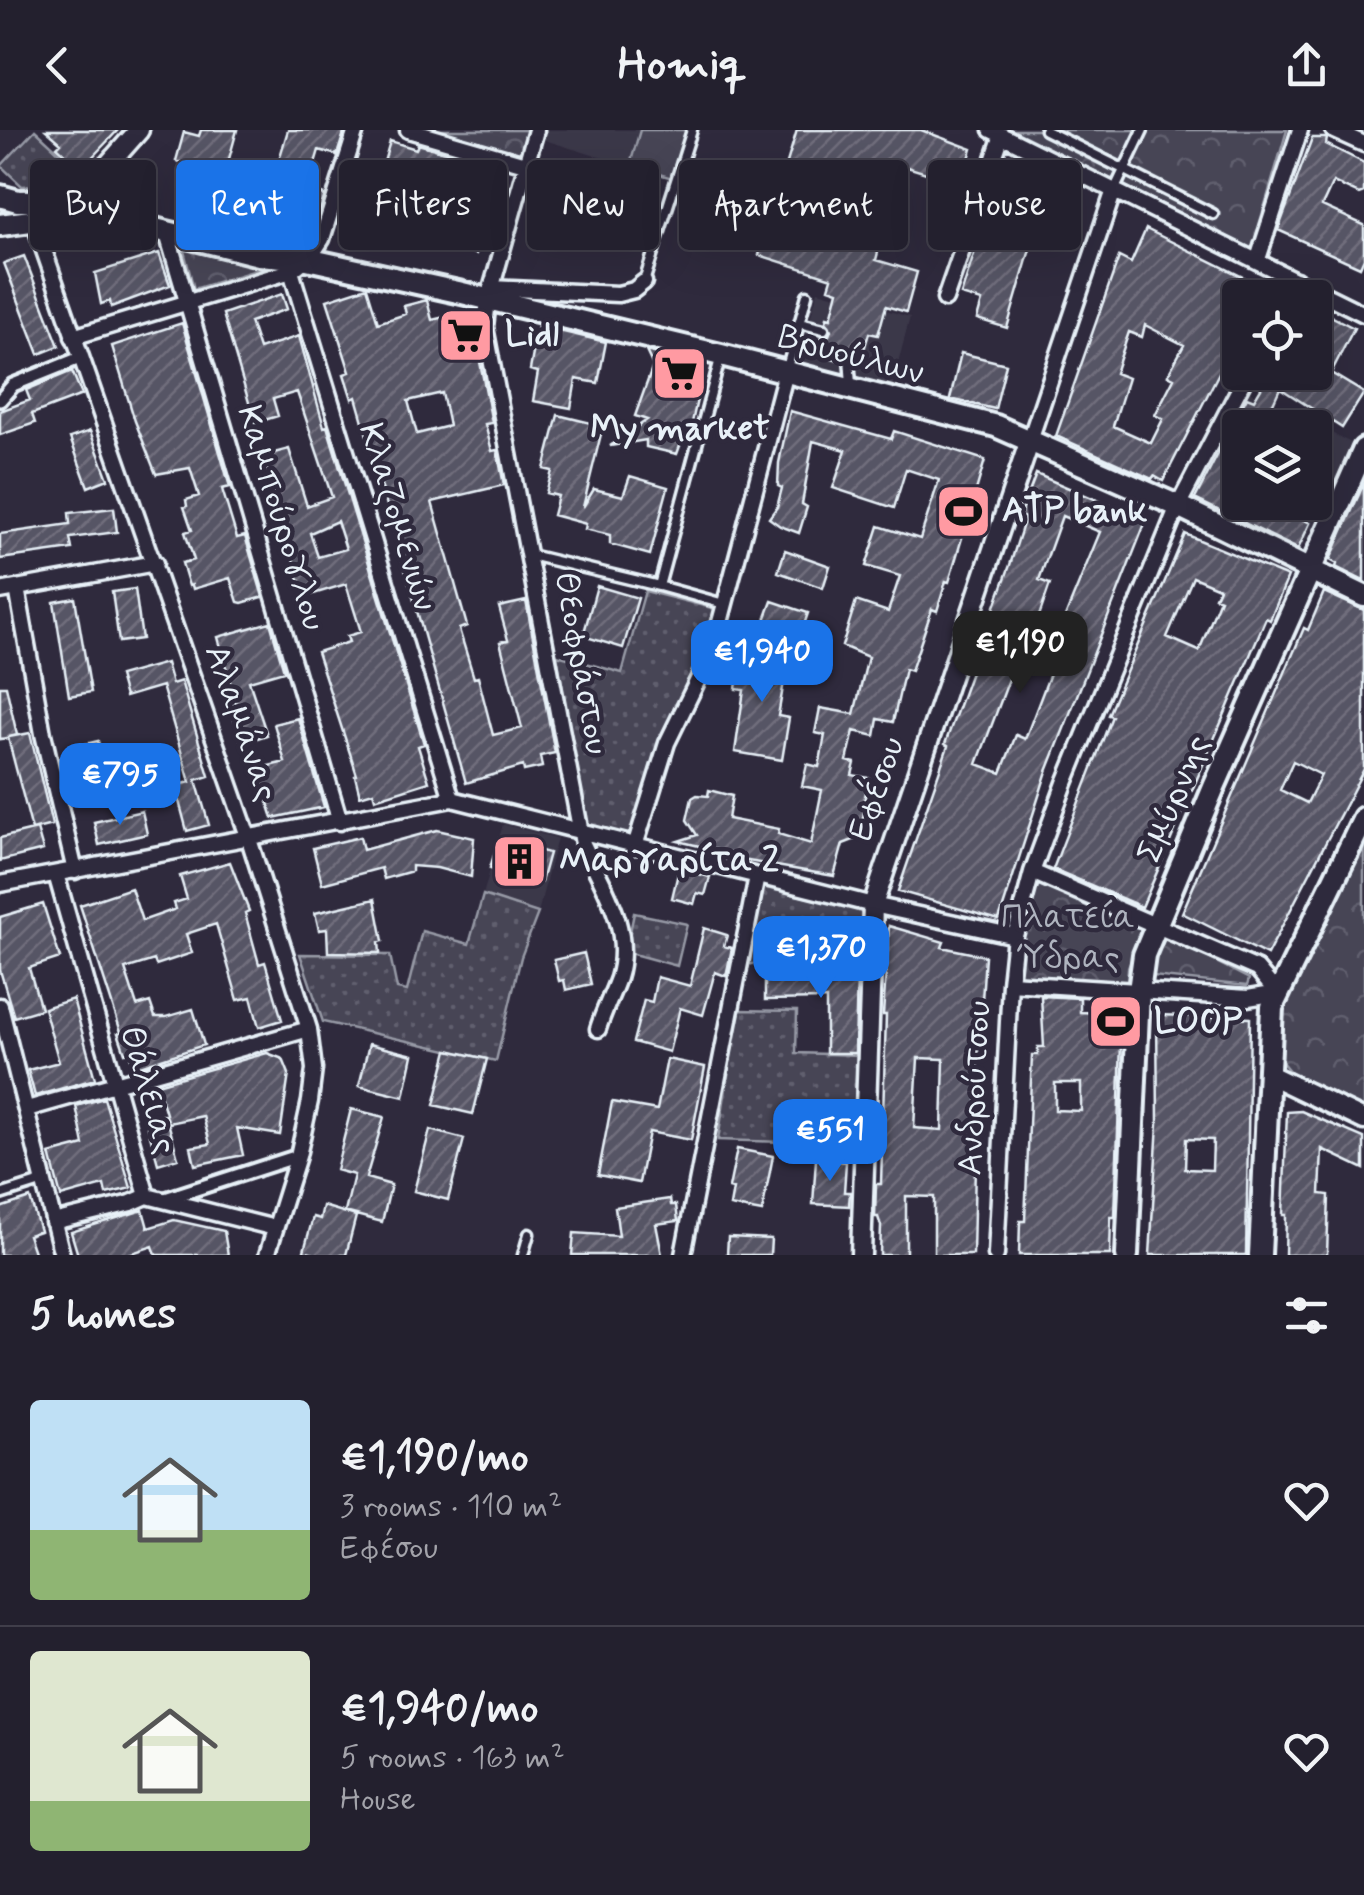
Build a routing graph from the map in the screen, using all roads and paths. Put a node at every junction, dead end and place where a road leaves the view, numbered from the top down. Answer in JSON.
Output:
{"nodes":[{"id":1,"x":139,"y":130,"type":"edge"},
{"id":2,"x":356,"y":130,"type":"edge"},
{"id":3,"x":408,"y":130,"type":"edge"},
{"id":4,"x":536,"y":130,"type":"edge"},
{"id":5,"x":692,"y":130,"type":"edge"},
{"id":6,"x":1045,"y":130,"type":"edge"},
{"id":7,"x":1143,"y":130,"type":"edge"},
{"id":8,"x":1300,"y":130,"type":"edge"},
{"id":9,"x":1333,"y":130,"type":"edge"},
{"id":10,"x":996,"y":133,"type":"edge"},
{"id":11,"x":1364,"y":144,"type":"edge"},
{"id":12,"x":114,"y":157,"type":"junction"},
{"id":13,"x":112,"y":160,"type":"edge"},
{"id":14,"x":114,"y":160,"type":"edge"},
{"id":15,"x":525,"y":164,"type":"junction"},
{"id":16,"x":1124,"y":170,"type":"junction"},
{"id":17,"x":1113,"y":193,"type":"junction"},
{"id":18,"x":4,"y":197,"type":"edge"},
{"id":19,"x":30,"y":200,"type":"edge"},
{"id":20,"x":1213,"y":214,"type":"dead end"},
{"id":21,"x":156,"y":215,"type":"edge"},
{"id":22,"x":30,"y":219,"type":"edge"},
{"id":23,"x":0,"y":224,"type":"edge"},
{"id":24,"x":156,"y":227,"type":"edge"},
{"id":25,"x":166,"y":230,"type":"junction"},
{"id":26,"x":44,"y":250,"type":"edge"},
{"id":27,"x":1258,"y":259,"type":"junction"},
{"id":28,"x":297,"y":262,"type":"junction"},
{"id":29,"x":1296,"y":280,"type":"edge"},
{"id":30,"x":644,"y":282,"type":"joint"},
{"id":31,"x":489,"y":294,"type":"junction"},
{"id":32,"x":807,"y":295,"type":"dead end"},
{"id":33,"x":945,"y":298,"type":"dead end"},
{"id":34,"x":1332,"y":298,"type":"edge"},
{"id":35,"x":186,"y":302,"type":"junction"},
{"id":36,"x":1364,"y":314,"type":"edge"},
{"id":37,"x":799,"y":323,"type":"junction"},
{"id":38,"x":824,"y":329,"type":"dead end"},
{"id":39,"x":73,"y":337,"type":"junction"},
{"id":40,"x":721,"y":354,"type":"junction"},
{"id":41,"x":849,"y":357,"type":"dead end"},
{"id":42,"x":80,"y":358,"type":"junction"},
{"id":43,"x":786,"y":372,"type":"junction"},
{"id":44,"x":850,"y":390,"type":"junction"},
{"id":45,"x":1239,"y":390,"type":"edge"},
{"id":46,"x":0,"y":400,"type":"edge"},
{"id":47,"x":1030,"y":440,"type":"junction"},
{"id":48,"x":1362,"y":457,"type":"edge"},
{"id":49,"x":1178,"y":506,"type":"junction"},
{"id":50,"x":530,"y":555,"type":"junction"},
{"id":51,"x":154,"y":563,"type":"junction"},
{"id":52,"x":1309,"y":570,"type":"junction"},
{"id":53,"x":659,"y":586,"type":"junction"},
{"id":54,"x":17,"y":588,"type":"junction"},
{"id":55,"x":0,"y":590,"type":"edge"},
{"id":56,"x":1364,"y":596,"type":"edge"},
{"id":57,"x":724,"y":604,"type":"junction"},
{"id":58,"x":452,"y":799,"type":"junction"},
{"id":59,"x":1364,"y":818,"type":"edge"},
{"id":60,"x":340,"y":822,"type":"junction"},
{"id":61,"x":581,"y":830,"type":"junction"},
{"id":62,"x":249,"y":839,"type":"junction"},
{"id":63,"x":635,"y":846,"type":"junction"},
{"id":64,"x":75,"y":871,"type":"junction"},
{"id":65,"x":1032,"y":872,"type":"junction"},
{"id":66,"x":56,"y":874,"type":"junction"},
{"id":67,"x":756,"y":876,"type":"junction"},
{"id":68,"x":0,"y":884,"type":"edge"},
{"id":69,"x":873,"y":905,"type":"junction"},
{"id":70,"x":1158,"y":924,"type":"junction"},
{"id":71,"x":1015,"y":936,"type":"junction"},
{"id":72,"x":1010,"y":983,"type":"junction"},
{"id":73,"x":1139,"y":991,"type":"junction"},
{"id":74,"x":1277,"y":993,"type":"junction"},
{"id":75,"x":0,"y":1006,"type":"edge"},
{"id":76,"x":310,"y":1029,"type":"junction"},
{"id":77,"x":598,"y":1029,"type":"dead end"},
{"id":78,"x":1268,"y":1074,"type":"junction"},
{"id":79,"x":114,"y":1082,"type":"junction"},
{"id":80,"x":26,"y":1110,"type":"junction"},
{"id":81,"x":1364,"y":1120,"type":"edge"},
{"id":82,"x":298,"y":1156,"type":"junction"},
{"id":83,"x":41,"y":1182,"type":"junction"},
{"id":84,"x":0,"y":1194,"type":"edge"},
{"id":85,"x":155,"y":1198,"type":"junction"},
{"id":86,"x":52,"y":1222,"type":"junction"},
{"id":87,"x":275,"y":1228,"type":"junction"},
{"id":88,"x":529,"y":1234,"type":"dead end"},
{"id":89,"x":62,"y":1255,"type":"edge"},
{"id":90,"x":267,"y":1255,"type":"edge"},
{"id":91,"x":522,"y":1255,"type":"edge"},
{"id":92,"x":683,"y":1255,"type":"edge"},
{"id":93,"x":860,"y":1255,"type":"edge"},
{"id":94,"x":996,"y":1255,"type":"edge"},
{"id":95,"x":1127,"y":1255,"type":"edge"},
{"id":96,"x":1260,"y":1255,"type":"edge"}],
"edges":[{"from":1,"to":12,"type":"street"},
{"from":2,"to":28,"type":"street"},
{"from":3,"to":15,"type":"street"},
{"from":4,"to":15,"type":"street","name":"Θεοφράστου"},
{"from":5,"to":30,"type":"lane"},
{"from":6,"to":16,"type":"lane"},
{"from":7,"to":16,"type":"lane"},
{"from":8,"to":27,"type":"street"},
{"from":9,"to":11,"type":"street"},
{"from":10,"to":17,"type":"street"},
{"from":10,"to":33,"type":"street"},
{"from":12,"to":13,"type":"street"},
{"from":12,"to":14,"type":"street"},
{"from":15,"to":31,"type":"street","name":"Θεοφράστου"},
{"from":16,"to":17,"type":"lane"},
{"from":16,"to":20,"type":"lane"},
{"from":17,"to":27,"type":"street"},
{"from":17,"to":47,"type":"street","name":"Εφέσου"},
{"from":18,"to":19,"type":"main road","name":"Βρυούλων"},
{"from":21,"to":28,"type":"main road","name":"Βρυούλων"},
{"from":22,"to":23,"type":"main road","name":"Βρυούλων"},
{"from":24,"to":25,"type":"main road","name":"Βρυούλων"},
{"from":25,"to":28,"type":"main road","name":"Βρυούλων"},
{"from":25,"to":35,"type":"street","name":"Καμπούρογλου"},
{"from":26,"to":39,"type":"street","name":"Αλαμάνας"},
{"from":27,"to":29,"type":"street"},
{"from":28,"to":31,"type":"main road","name":"Βρυούλων"},
{"from":28,"to":35,"type":"street"},
{"from":28,"to":58,"type":"street","name":"Κλαζομενών"},
{"from":30,"to":31,"type":"street"},
{"from":31,"to":40,"type":"main road","name":"Βρυούλων"},
{"from":31,"to":50,"type":"street","name":"Θεοφράστου"},
{"from":32,"to":37,"type":"lane"},
{"from":34,"to":36,"type":"street"},
{"from":35,"to":39,"type":"street"},
{"from":35,"to":60,"type":"street","name":"Καμπούρογλου"},
{"from":37,"to":38,"type":"lane"},
{"from":37,"to":43,"type":"lane"},
{"from":39,"to":42,"type":"street","name":"Αλαμάνας"},
{"from":40,"to":43,"type":"main road","name":"Βρυούλων"},
{"from":40,"to":53,"type":"lane"},
{"from":41,"to":44,"type":"lane"},
{"from":42,"to":46,"type":"street"},
{"from":42,"to":51,"type":"street","name":"Αλαμάνας"},
{"from":43,"to":44,"type":"main road","name":"Βρυούλων"},
{"from":43,"to":57,"type":"street"},
{"from":44,"to":47,"type":"main road","name":"Βρυούλων"},
{"from":45,"to":49,"type":"street","name":"Ανδρούτσου"},
{"from":47,"to":49,"type":"main road","name":"Βρυούλων"},
{"from":47,"to":69,"type":"street","name":"Εφέσου"},
{"from":48,"to":52,"type":"main road","name":"Σμύρνης"},
{"from":49,"to":52,"type":"main road","name":"Βρυούλων"},
{"from":49,"to":65,"type":"street","name":"Ανδρούτσου"},
{"from":50,"to":53,"type":"lane"},
{"from":50,"to":61,"type":"street","name":"Θεοφράστου"},
{"from":51,"to":54,"type":"street"},
{"from":51,"to":62,"type":"street","name":"Αλαμάνας"},
{"from":52,"to":56,"type":"main road","name":"Βρυούλων"},
{"from":52,"to":70,"type":"main road","name":"Σμύρνης"},
{"from":53,"to":57,"type":"lane"},
{"from":54,"to":55,"type":"street"},
{"from":54,"to":64,"type":"street"},
{"from":57,"to":63,"type":"street"},
{"from":58,"to":60,"type":"street"},
{"from":58,"to":61,"type":"street"},
{"from":59,"to":74,"type":"main road"},
{"from":60,"to":62,"type":"street"},
{"from":61,"to":63,"type":"street"},
{"from":61,"to":77,"type":"street","name":"Θεοφράστου"},
{"from":62,"to":64,"type":"street"},
{"from":62,"to":76,"type":"street","name":"Αλαμάνας"},
{"from":63,"to":67,"type":"street"},
{"from":64,"to":66,"type":"street"},
{"from":65,"to":70,"type":"street"},
{"from":65,"to":71,"type":"street","name":"Ανδρούτσου"},
{"from":66,"to":68,"type":"street"},
{"from":66,"to":79,"type":"street","name":"Θάλειας"},
{"from":67,"to":69,"type":"street"},
{"from":67,"to":92,"type":"street"},
{"from":69,"to":71,"type":"street"},
{"from":69,"to":93,"type":"street","name":"Εφέσου"},
{"from":70,"to":73,"type":"main road","name":"Σμύρνης"},
{"from":70,"to":74,"type":"street"},
{"from":71,"to":72,"type":"street","name":"Ανδρούτσου"},
{"from":72,"to":73,"type":"street"},
{"from":72,"to":94,"type":"street","name":"Ανδρούτσου"},
{"from":73,"to":74,"type":"street"},
{"from":73,"to":95,"type":"main road","name":"Σμύρνης"},
{"from":74,"to":78,"type":"main road"},
{"from":75,"to":80,"type":"street"},
{"from":76,"to":79,"type":"street"},
{"from":76,"to":82,"type":"street","name":"Αλαμάνας"},
{"from":78,"to":81,"type":"street"},
{"from":78,"to":96,"type":"main road"},
{"from":79,"to":80,"type":"street"},
{"from":79,"to":85,"type":"street","name":"Θάλειας"},
{"from":80,"to":83,"type":"street"},
{"from":82,"to":85,"type":"street"},
{"from":82,"to":87,"type":"street","name":"Αλαμάνας"},
{"from":83,"to":84,"type":"lane"},
{"from":83,"to":86,"type":"street"},
{"from":85,"to":86,"type":"street"},
{"from":85,"to":87,"type":"street","name":"Θάλειας"},
{"from":86,"to":89,"type":"street"},
{"from":87,"to":90,"type":"street","name":"Αλαμάνας"},
{"from":88,"to":91,"type":"lane"}]}
